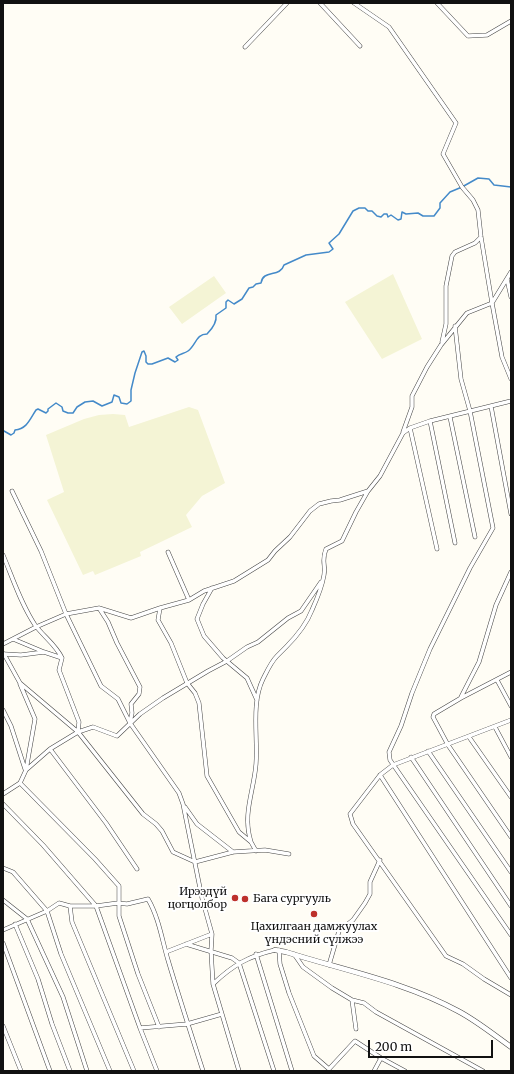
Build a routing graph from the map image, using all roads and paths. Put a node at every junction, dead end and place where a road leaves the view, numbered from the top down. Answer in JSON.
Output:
{"nodes":[{"id":1,"x":287,"y":3,"type":"edge"},
{"id":2,"x":320,"y":3,"type":"edge"},
{"id":3,"x":354,"y":3,"type":"edge"},
{"id":4,"x":437,"y":3,"type":"edge"},
{"id":5,"x":511,"y":21,"type":"edge"},
{"id":6,"x":360,"y":46,"type":"dead end"},
{"id":7,"x":245,"y":47,"type":"dead end"},
{"id":8,"x":481,"y":237,"type":"junction"},
{"id":9,"x":511,"y":272,"type":"edge"},
{"id":10,"x":507,"y":278,"type":"junction"},
{"id":11,"x":511,"y":297,"type":"edge"},
{"id":12,"x":492,"y":303,"type":"junction"},
{"id":13,"x":455,"y":326,"type":"junction"},
{"id":14,"x":441,"y":345,"type":"junction"},
{"id":15,"x":511,"y":379,"type":"edge"},
{"id":16,"x":511,"y":401,"type":"edge"},
{"id":17,"x":491,"y":406,"type":"junction"},
{"id":18,"x":470,"y":411,"type":"junction"},
{"id":19,"x":450,"y":417,"type":"junction"},
{"id":20,"x":430,"y":422,"type":"junction"},
{"id":21,"x":410,"y":428,"type":"junction"},
{"id":22,"x":403,"y":433,"type":"junction"},
{"id":23,"x":12,"y":491,"type":"dead end"},
{"id":24,"x":368,"y":491,"type":"junction"},
{"id":25,"x":511,"y":514,"type":"edge"},
{"id":26,"x":475,"y":537,"type":"dead end"},
{"id":27,"x":455,"y":543,"type":"dead end"},
{"id":28,"x":437,"y":549,"type":"dead end"},
{"id":29,"x":168,"y":552,"type":"dead end"},
{"id":30,"x":3,"y":555,"type":"edge"},
{"id":31,"x":511,"y":572,"type":"edge"},
{"id":32,"x":324,"y":573,"type":"junction"},
{"id":33,"x":212,"y":587,"type":"junction"},
{"id":34,"x":188,"y":600,"type":"junction"},
{"id":35,"x":99,"y":608,"type":"junction"},
{"id":36,"x":160,"y":608,"type":"junction"},
{"id":37,"x":66,"y":614,"type":"junction"},
{"id":38,"x":36,"y":627,"type":"junction"},
{"id":39,"x":13,"y":639,"type":"junction"},
{"id":40,"x":3,"y":644,"type":"edge"},
{"id":41,"x":44,"y":652,"type":"junction"},
{"id":42,"x":4,"y":654,"type":"edge"},
{"id":43,"x":62,"y":658,"type":"junction"},
{"id":44,"x":227,"y":661,"type":"junction"},
{"id":45,"x":511,"y":672,"type":"edge"},
{"id":46,"x":497,"y":680,"type":"junction"},
{"id":47,"x":20,"y":683,"type":"junction"},
{"id":48,"x":187,"y":683,"type":"junction"},
{"id":49,"x":460,"y":698,"type":"junction"},
{"id":50,"x":257,"y":701,"type":"junction"},
{"id":51,"x":511,"y":706,"type":"edge"},
{"id":52,"x":3,"y":710,"type":"edge"},
{"id":53,"x":510,"y":721,"type":"edge"},
{"id":54,"x":130,"y":723,"type":"junction"},
{"id":55,"x":495,"y":727,"type":"junction"},
{"id":56,"x":78,"y":732,"type":"junction"},
{"id":57,"x":469,"y":737,"type":"junction"},
{"id":58,"x":448,"y":744,"type":"junction"},
{"id":59,"x":50,"y":749,"type":"junction"},
{"id":60,"x":428,"y":751,"type":"junction"},
{"id":61,"x":411,"y":757,"type":"junction"},
{"id":62,"x":511,"y":758,"type":"edge"},
{"id":63,"x":393,"y":765,"type":"junction"},
{"id":64,"x":26,"y":770,"type":"junction"},
{"id":65,"x":380,"y":775,"type":"junction"},
{"id":66,"x":20,"y":782,"type":"junction"},
{"id":67,"x":3,"y":794,"type":"edge"},
{"id":68,"x":511,"y":798,"type":"edge"},
{"id":69,"x":3,"y":804,"type":"edge"},
{"id":70,"x":183,"y":804,"type":"junction"},
{"id":71,"x":511,"y":837,"type":"edge"},
{"id":72,"x":251,"y":842,"type":"junction"},
{"id":73,"x":256,"y":851,"type":"junction"},
{"id":74,"x":233,"y":852,"type":"junction"},
{"id":75,"x":289,"y":854,"type":"dead end"},
{"id":76,"x":380,"y":860,"type":"junction"},
{"id":77,"x":195,"y":862,"type":"junction"},
{"id":78,"x":3,"y":868,"type":"edge"},
{"id":79,"x":137,"y":869,"type":"dead end"},
{"id":80,"x":511,"y":872,"type":"edge"},
{"id":81,"x":3,"y":900,"type":"edge"},
{"id":82,"x":118,"y":903,"type":"junction"},
{"id":83,"x":70,"y":906,"type":"junction"},
{"id":84,"x":96,"y":906,"type":"junction"},
{"id":85,"x":511,"y":906,"type":"edge"},
{"id":86,"x":47,"y":911,"type":"junction"},
{"id":87,"x":27,"y":919,"type":"junction"},
{"id":88,"x":15,"y":924,"type":"junction"},
{"id":89,"x":3,"y":930,"type":"edge"},
{"id":90,"x":212,"y":934,"type":"junction"},
{"id":91,"x":511,"y":935,"type":"edge"},
{"id":92,"x":3,"y":943,"type":"edge"},
{"id":93,"x":186,"y":944,"type":"junction"},
{"id":94,"x":277,"y":950,"type":"junction"},
{"id":95,"x":211,"y":951,"type":"junction"},
{"id":96,"x":166,"y":952,"type":"junction"},
{"id":97,"x":256,"y":954,"type":"junction"},
{"id":98,"x":294,"y":954,"type":"junction"},
{"id":99,"x":239,"y":963,"type":"junction"},
{"id":100,"x":330,"y":965,"type":"junction"},
{"id":101,"x":511,"y":978,"type":"edge"},
{"id":102,"x":213,"y":984,"type":"junction"},
{"id":103,"x":511,"y":995,"type":"edge"},
{"id":104,"x":352,"y":1000,"type":"junction"},
{"id":105,"x":222,"y":1014,"type":"junction"},
{"id":106,"x":187,"y":1024,"type":"junction"},
{"id":107,"x":3,"y":1026,"type":"edge"},
{"id":108,"x":159,"y":1027,"type":"junction"},
{"id":109,"x":140,"y":1028,"type":"junction"},
{"id":110,"x":356,"y":1029,"type":"dead end"},
{"id":111,"x":511,"y":1047,"type":"edge"},
{"id":112,"x":382,"y":1058,"type":"junction"},
{"id":113,"x":20,"y":1071,"type":"edge"},
{"id":114,"x":50,"y":1071,"type":"edge"},
{"id":115,"x":70,"y":1071,"type":"edge"},
{"id":116,"x":87,"y":1071,"type":"edge"},
{"id":117,"x":110,"y":1071,"type":"edge"},
{"id":118,"x":134,"y":1071,"type":"edge"},
{"id":119,"x":158,"y":1071,"type":"edge"},
{"id":120,"x":203,"y":1071,"type":"edge"},
{"id":121,"x":239,"y":1071,"type":"edge"},
{"id":122,"x":274,"y":1071,"type":"edge"},
{"id":123,"x":292,"y":1071,"type":"edge"},
{"id":124,"x":374,"y":1071,"type":"edge"},
{"id":125,"x":405,"y":1071,"type":"edge"},
{"id":126,"x":483,"y":1071,"type":"edge"}],
"edges":[{"from":1,"to":7,"type":"street"},
{"from":2,"to":6,"type":"street"},
{"from":3,"to":8,"type":"street"},
{"from":4,"to":5,"type":"street"},
{"from":8,"to":12,"type":"street"},
{"from":8,"to":14,"type":"street"},
{"from":9,"to":10,"type":"street"},
{"from":10,"to":11,"type":"street"},
{"from":10,"to":12,"type":"street"},
{"from":12,"to":13,"type":"street"},
{"from":12,"to":15,"type":"street"},
{"from":13,"to":14,"type":"street"},
{"from":13,"to":18,"type":"street"},
{"from":14,"to":22,"type":"street"},
{"from":16,"to":17,"type":"street"},
{"from":17,"to":18,"type":"street"},
{"from":17,"to":25,"type":"street"},
{"from":18,"to":19,"type":"street"},
{"from":18,"to":63,"type":"street"},
{"from":19,"to":20,"type":"street"},
{"from":19,"to":26,"type":"street"},
{"from":20,"to":21,"type":"street"},
{"from":20,"to":27,"type":"street"},
{"from":21,"to":22,"type":"street"},
{"from":21,"to":28,"type":"street"},
{"from":22,"to":24,"type":"street"},
{"from":23,"to":37,"type":"street"},
{"from":24,"to":32,"type":"street"},
{"from":24,"to":33,"type":"street"},
{"from":29,"to":34,"type":"street"},
{"from":30,"to":38,"type":"street"},
{"from":31,"to":49,"type":"street"},
{"from":32,"to":44,"type":"street"},
{"from":32,"to":50,"type":"street"},
{"from":33,"to":34,"type":"street"},
{"from":33,"to":44,"type":"street"},
{"from":34,"to":36,"type":"street"},
{"from":35,"to":36,"type":"street"},
{"from":35,"to":37,"type":"street"},
{"from":35,"to":54,"type":"street"},
{"from":36,"to":48,"type":"street"},
{"from":37,"to":38,"type":"street"},
{"from":37,"to":54,"type":"street"},
{"from":38,"to":39,"type":"street"},
{"from":38,"to":43,"type":"street"},
{"from":39,"to":40,"type":"street"},
{"from":39,"to":41,"type":"street"},
{"from":41,"to":42,"type":"street"},
{"from":41,"to":43,"type":"street"},
{"from":42,"to":47,"type":"street"},
{"from":43,"to":56,"type":"street"},
{"from":44,"to":48,"type":"street"},
{"from":44,"to":50,"type":"street"},
{"from":45,"to":46,"type":"street"},
{"from":46,"to":49,"type":"street"},
{"from":46,"to":51,"type":"street"},
{"from":47,"to":56,"type":"street"},
{"from":47,"to":64,"type":"street"},
{"from":48,"to":54,"type":"street"},
{"from":48,"to":72,"type":"street"},
{"from":49,"to":58,"type":"street"},
{"from":50,"to":72,"type":"street"},
{"from":52,"to":64,"type":"street"},
{"from":53,"to":55,"type":"street"},
{"from":54,"to":56,"type":"street"},
{"from":54,"to":70,"type":"street"},
{"from":55,"to":57,"type":"street"},
{"from":55,"to":62,"type":"street"},
{"from":56,"to":59,"type":"street"},
{"from":56,"to":77,"type":"street"},
{"from":57,"to":58,"type":"street"},
{"from":57,"to":68,"type":"street"},
{"from":58,"to":60,"type":"street"},
{"from":58,"to":71,"type":"street"},
{"from":59,"to":64,"type":"street"},
{"from":59,"to":79,"type":"street"},
{"from":60,"to":61,"type":"street"},
{"from":60,"to":80,"type":"street"},
{"from":61,"to":63,"type":"street"},
{"from":61,"to":85,"type":"street"},
{"from":63,"to":65,"type":"street"},
{"from":63,"to":91,"type":"street"},
{"from":64,"to":66,"type":"street"},
{"from":65,"to":76,"type":"street"},
{"from":65,"to":101,"type":"street"},
{"from":66,"to":67,"type":"street"},
{"from":66,"to":82,"type":"street"},
{"from":69,"to":84,"type":"street"},
{"from":70,"to":74,"type":"street"},
{"from":70,"to":77,"type":"street"},
{"from":72,"to":73,"type":"street"},
{"from":73,"to":74,"type":"street"},
{"from":73,"to":75,"type":"street"},
{"from":74,"to":77,"type":"street"},
{"from":76,"to":100,"type":"street"},
{"from":76,"to":103,"type":"street"},
{"from":77,"to":90,"type":"street"},
{"from":78,"to":86,"type":"street"},
{"from":81,"to":87,"type":"street"},
{"from":82,"to":84,"type":"street"},
{"from":82,"to":96,"type":"street"},
{"from":82,"to":108,"type":"street"},
{"from":83,"to":84,"type":"street"},
{"from":83,"to":86,"type":"street"},
{"from":83,"to":118,"type":"street"},
{"from":84,"to":109,"type":"street"},
{"from":86,"to":87,"type":"street"},
{"from":86,"to":117,"type":"street"},
{"from":87,"to":88,"type":"street"},
{"from":87,"to":116,"type":"street"},
{"from":88,"to":89,"type":"street"},
{"from":88,"to":115,"type":"street"},
{"from":90,"to":93,"type":"street"},
{"from":90,"to":95,"type":"street"},
{"from":92,"to":114,"type":"street"},
{"from":93,"to":95,"type":"street"},
{"from":93,"to":96,"type":"street"},
{"from":94,"to":97,"type":"street"},
{"from":94,"to":98,"type":"street"},
{"from":94,"to":112,"type":"street"},
{"from":95,"to":99,"type":"street"},
{"from":95,"to":102,"type":"street"},
{"from":96,"to":106,"type":"street"},
{"from":97,"to":99,"type":"street"},
{"from":97,"to":123,"type":"street"},
{"from":98,"to":100,"type":"street"},
{"from":98,"to":104,"type":"street"},
{"from":99,"to":102,"type":"street"},
{"from":99,"to":122,"type":"street"},
{"from":100,"to":111,"type":"street"},
{"from":102,"to":105,"type":"street"},
{"from":104,"to":110,"type":"street"},
{"from":104,"to":126,"type":"street"},
{"from":105,"to":106,"type":"street"},
{"from":105,"to":121,"type":"street"},
{"from":106,"to":108,"type":"street"},
{"from":106,"to":120,"type":"street"},
{"from":107,"to":113,"type":"street"},
{"from":108,"to":109,"type":"street"},
{"from":109,"to":119,"type":"street"},
{"from":112,"to":124,"type":"street"},
{"from":112,"to":125,"type":"street"}]}
